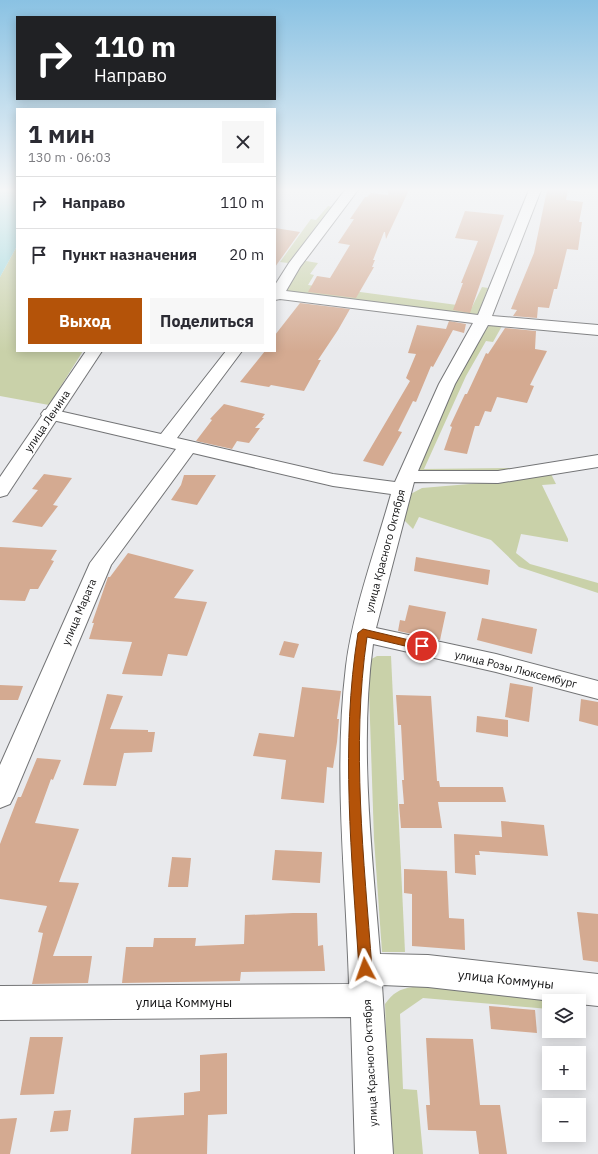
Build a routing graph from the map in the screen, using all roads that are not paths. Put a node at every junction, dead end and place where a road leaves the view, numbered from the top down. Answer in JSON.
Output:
{"nodes":[{"id":1,"x":307,"y":244,"type":"edge"},
{"id":2,"x":511,"y":244,"type":"edge"},
{"id":3,"x":276,"y":295,"type":"edge"},
{"id":4,"x":483,"y":320,"type":"junction"},
{"id":5,"x":598,"y":330,"type":"edge"},
{"id":6,"x":93,"y":352,"type":"edge"},
{"id":7,"x":233,"y":352,"type":"edge"},
{"id":8,"x":50,"y":414,"type":"junction"},
{"id":9,"x":166,"y":440,"type":"junction"},
{"id":10,"x":189,"y":445,"type":"junction"},
{"id":11,"x":598,"y":461,"type":"edge"},
{"id":12,"x":404,"y":482,"type":"junction"},
{"id":13,"x":0,"y":491,"type":"edge"},
{"id":14,"x":363,"y":633,"type":"junction"},
{"id":15,"x":598,"y":690,"type":"edge"},
{"id":16,"x":0,"y":796,"type":"edge"},
{"id":17,"x":366,"y":985,"type":"junction"},
{"id":18,"x":598,"y":990,"type":"edge"},
{"id":19,"x":0,"y":1003,"type":"edge"},
{"id":20,"x":374,"y":1154,"type":"edge"}],
"edges":[{"from":1,"to":3,"type":"street"},
{"from":2,"to":4,"type":"street","name":"улица Красного Октября"},
{"from":3,"to":4,"type":"street"},
{"from":4,"to":5,"type":"street"},
{"from":4,"to":12,"type":"street","name":"улица Красного Октября"},
{"from":6,"to":8,"type":"street","name":"улица Ленина"},
{"from":7,"to":9,"type":"street"},
{"from":8,"to":9,"type":"street"},
{"from":8,"to":13,"type":"street","name":"улица Ленина"},
{"from":9,"to":10,"type":"street"},
{"from":10,"to":12,"type":"street"},
{"from":10,"to":16,"type":"street","name":"улица Марата"},
{"from":11,"to":12,"type":"street"},
{"from":12,"to":14,"type":"street","name":"улица Красного Октября"},
{"from":14,"to":15,"type":"street","name":"улица Розы Люксембург"},
{"from":14,"to":17,"type":"street","name":"улица Красного Октября"},
{"from":17,"to":18,"type":"street","name":"улица Коммуны"},
{"from":17,"to":19,"type":"street","name":"улица Коммуны"},
{"from":17,"to":20,"type":"street","name":"улица Красного Октября"}]}
